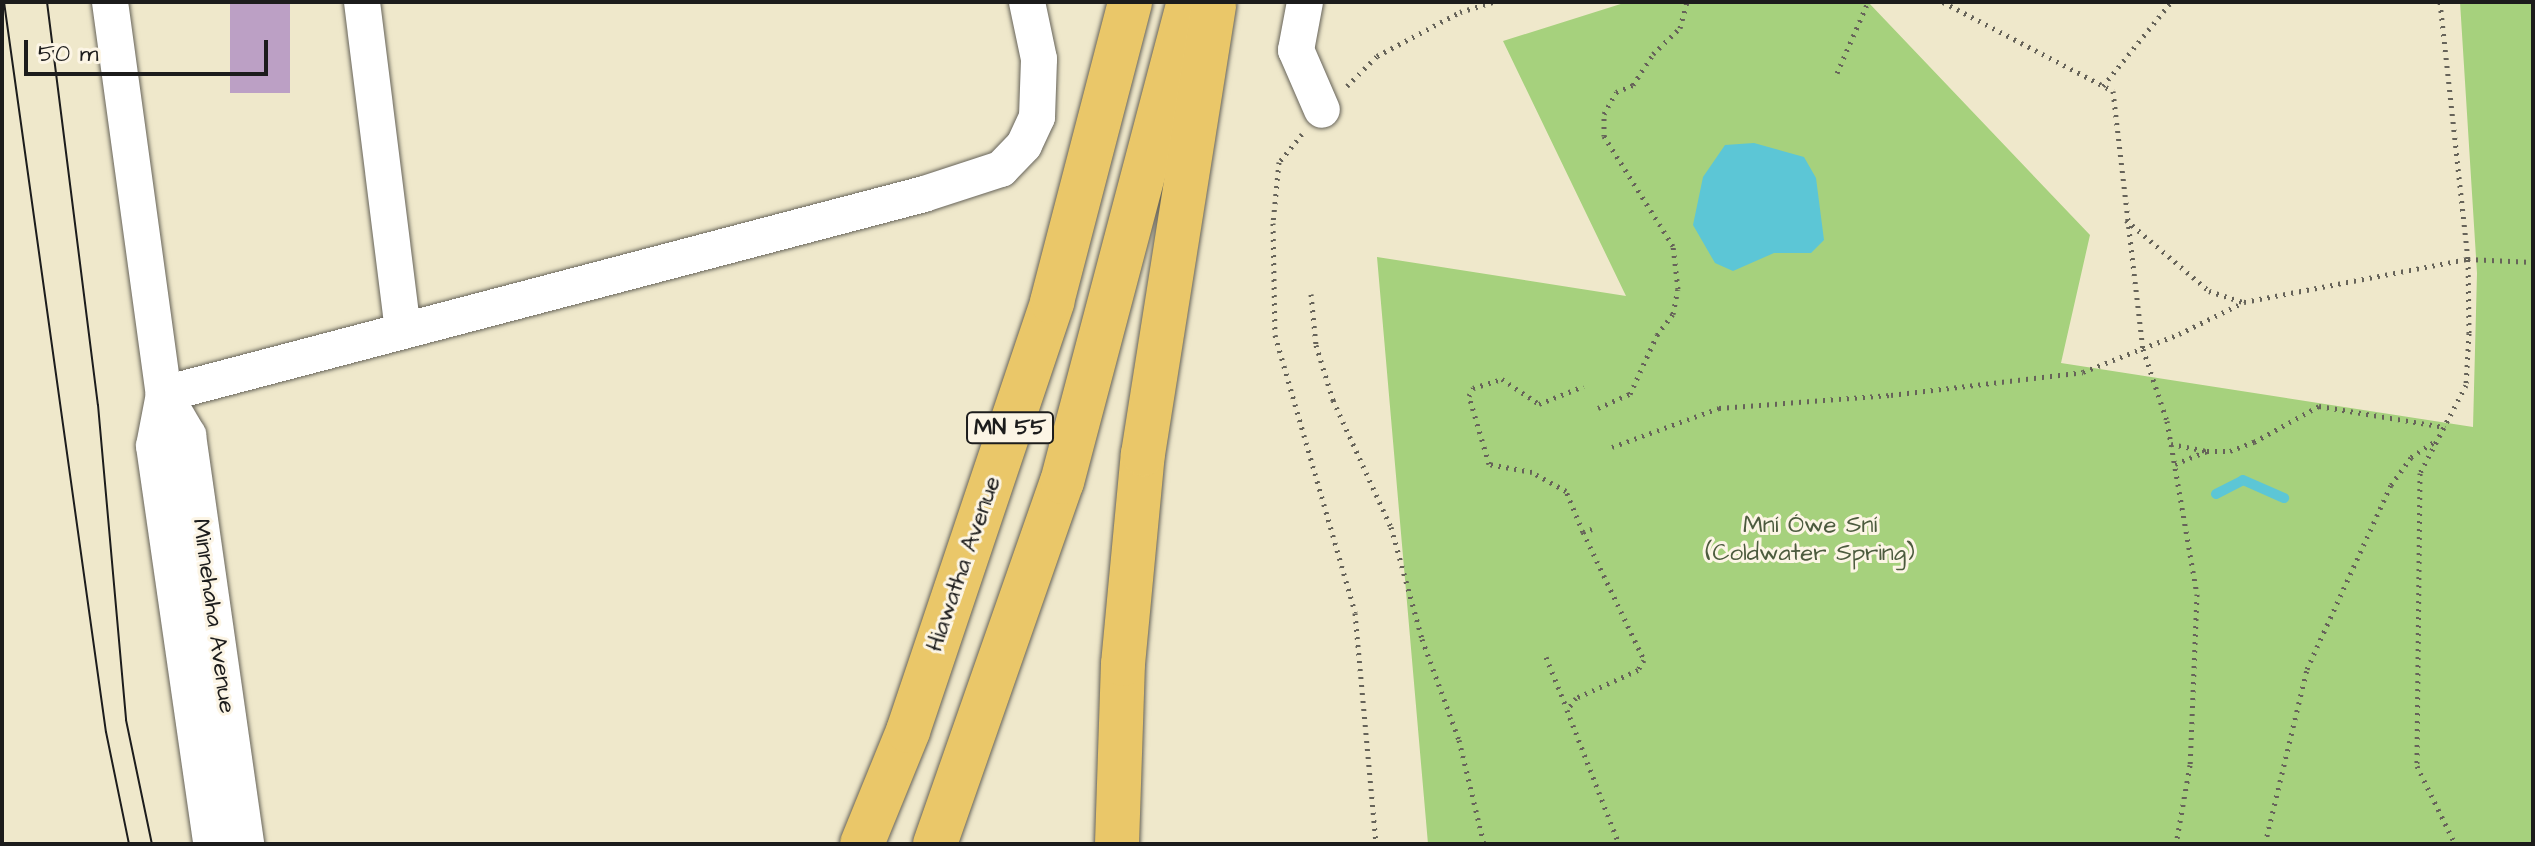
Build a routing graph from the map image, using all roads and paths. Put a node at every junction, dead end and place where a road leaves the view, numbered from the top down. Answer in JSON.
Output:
{"nodes":[{"id":1,"x":110,"y":2,"type":"edge"},
{"id":2,"x":362,"y":2,"type":"edge"},
{"id":3,"x":1027,"y":2,"type":"edge"},
{"id":4,"x":1130,"y":2,"type":"edge"},
{"id":5,"x":1189,"y":2,"type":"edge"},
{"id":6,"x":1215,"y":2,"type":"edge"},
{"id":7,"x":1305,"y":2,"type":"edge"},
{"id":8,"x":1471,"y":2,"type":"edge"},
{"id":9,"x":1493,"y":2,"type":"edge"},
{"id":10,"x":1687,"y":2,"type":"edge"},
{"id":11,"x":1868,"y":2,"type":"edge"},
{"id":12,"x":1943,"y":2,"type":"edge"},
{"id":13,"x":2171,"y":2,"type":"edge"},
{"id":14,"x":2440,"y":2,"type":"edge"},
{"id":15,"x":1460,"y":12,"type":"junction"},
{"id":16,"x":1837,"y":73,"type":"dead end"},
{"id":17,"x":2103,"y":86,"type":"junction"},
{"id":18,"x":1322,"y":110,"type":"junction"},
{"id":19,"x":2126,"y":220,"type":"junction"},
{"id":20,"x":2468,"y":259,"type":"junction"},
{"id":21,"x":2533,"y":262,"type":"edge"},
{"id":22,"x":1311,"y":294,"type":"dead end"},
{"id":23,"x":2244,"y":302,"type":"junction"},
{"id":24,"x":403,"y":329,"type":"junction"},
{"id":25,"x":2143,"y":349,"type":"junction"},
{"id":26,"x":1584,"y":386,"type":"dead end"},
{"id":27,"x":164,"y":394,"type":"junction"},
{"id":28,"x":1598,"y":408,"type":"dead end"},
{"id":29,"x":2445,"y":427,"type":"junction"},
{"id":30,"x":2439,"y":439,"type":"junction"},
{"id":31,"x":2171,"y":444,"type":"junction"},
{"id":32,"x":1612,"y":447,"type":"dead end"},
{"id":33,"x":2207,"y":451,"type":"junction"},
{"id":34,"x":2175,"y":464,"type":"junction"},
{"id":35,"x":1592,"y":529,"type":"dead end"},
{"id":36,"x":1583,"y":532,"type":"junction"},
{"id":37,"x":1546,"y":657,"type":"dead end"},
{"id":38,"x":1567,"y":710,"type":"junction"},
{"id":39,"x":211,"y":844,"type":"edge"},
{"id":40,"x":246,"y":844,"type":"edge"},
{"id":41,"x":862,"y":844,"type":"edge"},
{"id":42,"x":935,"y":844,"type":"edge"},
{"id":43,"x":1117,"y":844,"type":"edge"},
{"id":44,"x":1376,"y":844,"type":"edge"},
{"id":45,"x":1484,"y":844,"type":"edge"},
{"id":46,"x":1619,"y":844,"type":"edge"},
{"id":47,"x":2176,"y":844,"type":"edge"},
{"id":48,"x":2265,"y":844,"type":"edge"},
{"id":49,"x":2455,"y":844,"type":"edge"}],
"edges":[{"from":1,"to":27,"type":"street","name":"Minnehaha Avenue"},
{"from":2,"to":24,"type":"street"},
{"from":3,"to":24,"type":"street"},
{"from":4,"to":41,"type":"highway","name":"Hiawatha Avenue","number":"MN 55"},
{"from":5,"to":42,"type":"highway"},
{"from":6,"to":43,"type":"highway"},
{"from":7,"to":18,"type":"street"},
{"from":8,"to":15,"type":"path"},
{"from":9,"to":15,"type":"path"},
{"from":10,"to":28,"type":"path"},
{"from":11,"to":16,"type":"path"},
{"from":12,"to":17,"type":"path"},
{"from":13,"to":17,"type":"path"},
{"from":14,"to":20,"type":"path"},
{"from":15,"to":18,"type":"path"},
{"from":17,"to":19,"type":"path"},
{"from":18,"to":44,"type":"path"},
{"from":19,"to":23,"type":"path"},
{"from":19,"to":25,"type":"path"},
{"from":20,"to":21,"type":"path"},
{"from":20,"to":23,"type":"path"},
{"from":20,"to":29,"type":"path"},
{"from":22,"to":45,"type":"path"},
{"from":23,"to":25,"type":"path"},
{"from":24,"to":27,"type":"street"},
{"from":25,"to":31,"type":"path"},
{"from":25,"to":32,"type":"path"},
{"from":26,"to":36,"type":"path"},
{"from":27,"to":39,"type":"street","name":"Minnehaha Avenue"},
{"from":27,"to":40,"type":"street","name":"Minnehaha Avenue"},
{"from":29,"to":30,"type":"path"},
{"from":29,"to":33,"type":"path"},
{"from":30,"to":48,"type":"path"},
{"from":30,"to":49,"type":"path"},
{"from":31,"to":33,"type":"path"},
{"from":31,"to":34,"type":"path"},
{"from":33,"to":34,"type":"path"},
{"from":34,"to":47,"type":"path"},
{"from":35,"to":36,"type":"path"},
{"from":36,"to":38,"type":"path"},
{"from":37,"to":38,"type":"path"},
{"from":38,"to":46,"type":"path"}]}
